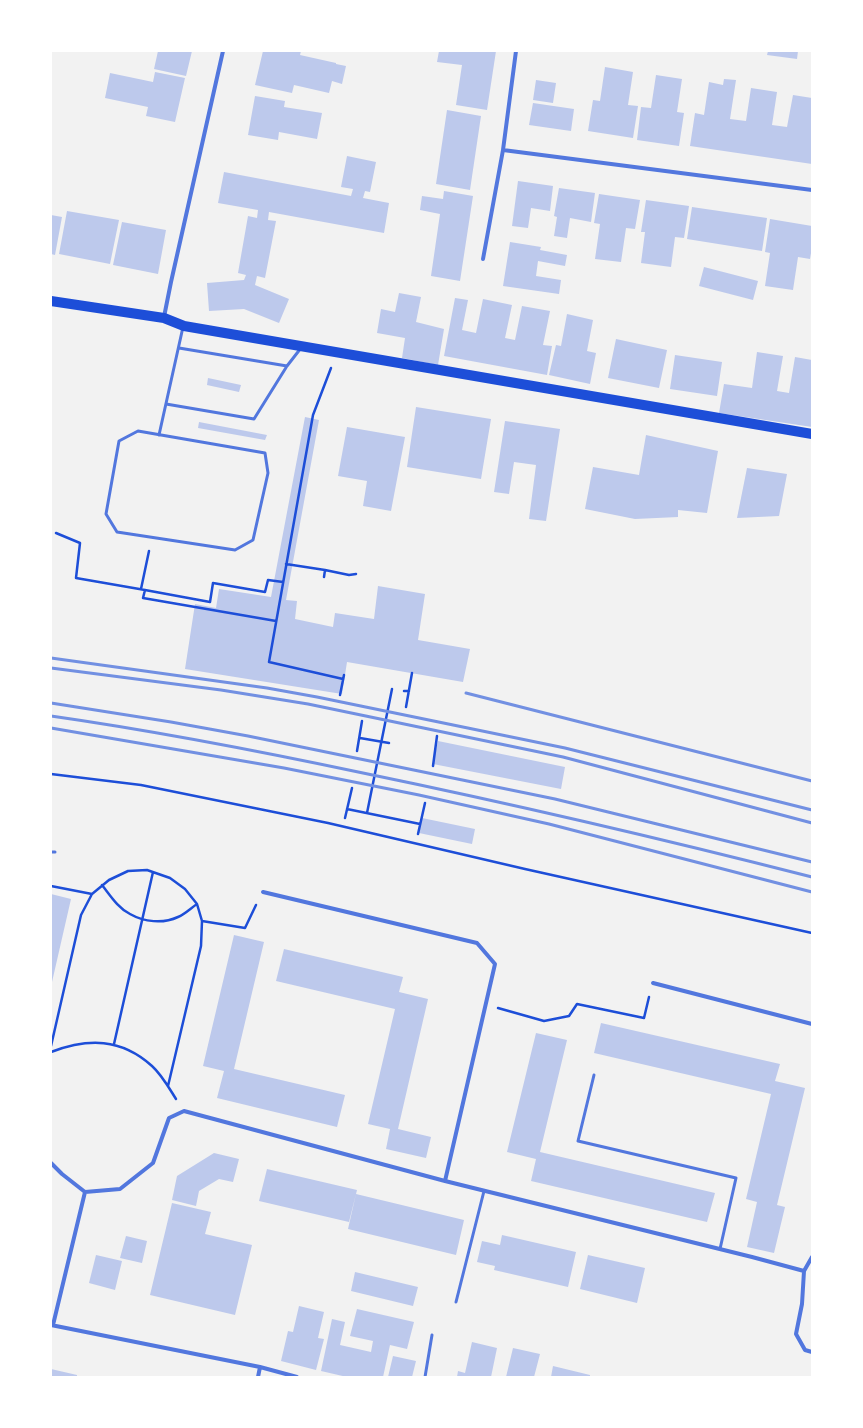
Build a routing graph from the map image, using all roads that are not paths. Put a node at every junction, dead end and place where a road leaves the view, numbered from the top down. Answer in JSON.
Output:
{"nodes":[{"id":1,"x":223,"y":51,"type":"edge"},
{"id":2,"x":516,"y":51,"type":"edge"},
{"id":3,"x":503,"y":150,"type":"junction"},
{"id":4,"x":812,"y":190,"type":"edge"},
{"id":5,"x":483,"y":259,"type":"dead end"},
{"id":6,"x":51,"y":301,"type":"edge"},
{"id":7,"x":164,"y":318,"type":"junction"},
{"id":8,"x":184,"y":326,"type":"junction"},
{"id":9,"x":303,"y":346,"type":"junction"},
{"id":10,"x":179,"y":348,"type":"junction"},
{"id":11,"x":287,"y":366,"type":"junction"},
{"id":12,"x":166,"y":404,"type":"junction"},
{"id":13,"x":812,"y":434,"type":"edge"},
{"id":14,"x":159,"y":435,"type":"junction"},
{"id":15,"x":263,"y":892,"type":"road end"},
{"id":16,"x":652,"y":983,"type":"road end"},
{"id":17,"x":812,"y":1024,"type":"edge"},
{"id":18,"x":594,"y":1075,"type":"dead end"},
{"id":19,"x":51,"y":1163,"type":"edge"},
{"id":20,"x":445,"y":1181,"type":"junction"},
{"id":21,"x":484,"y":1191,"type":"junction"},
{"id":22,"x":85,"y":1192,"type":"junction"},
{"id":23,"x":720,"y":1249,"type":"junction"},
{"id":24,"x":812,"y":1257,"type":"edge"},
{"id":25,"x":804,"y":1271,"type":"junction"},
{"id":26,"x":456,"y":1302,"type":"dead end"},
{"id":27,"x":52,"y":1325,"type":"edge"},
{"id":28,"x":432,"y":1335,"type":"dead end"},
{"id":29,"x":812,"y":1352,"type":"edge"},
{"id":30,"x":260,"y":1367,"type":"junction"},
{"id":31,"x":258,"y":1377,"type":"edge"},
{"id":32,"x":297,"y":1377,"type":"edge"},
{"id":33,"x":424,"y":1377,"type":"edge"}],
"edges":[{"from":1,"to":7,"type":"street"},
{"from":2,"to":3,"type":"street"},
{"from":3,"to":4,"type":"street"},
{"from":3,"to":5,"type":"street"},
{"from":6,"to":7,"type":"main road"},
{"from":7,"to":8,"type":"main road"},
{"from":8,"to":9,"type":"main road"},
{"from":8,"to":10,"type":"lane"},
{"from":9,"to":11,"type":"lane"},
{"from":9,"to":13,"type":"main road"},
{"from":10,"to":11,"type":"lane"},
{"from":10,"to":12,"type":"lane"},
{"from":11,"to":12,"type":"lane"},
{"from":12,"to":14,"type":"lane"},
{"from":14,"to":14,"type":"lane"},
{"from":15,"to":20,"type":"street"},
{"from":16,"to":17,"type":"street"},
{"from":18,"to":23,"type":"lane"},
{"from":19,"to":22,"type":"street"},
{"from":20,"to":21,"type":"street"},
{"from":20,"to":22,"type":"street"},
{"from":21,"to":23,"type":"street"},
{"from":21,"to":26,"type":"lane"},
{"from":22,"to":27,"type":"street"},
{"from":23,"to":25,"type":"street"},
{"from":24,"to":25,"type":"street"},
{"from":25,"to":29,"type":"street"},
{"from":27,"to":30,"type":"street"},
{"from":28,"to":33,"type":"lane"},
{"from":30,"to":31,"type":"street"},
{"from":30,"to":32,"type":"street"}]}
